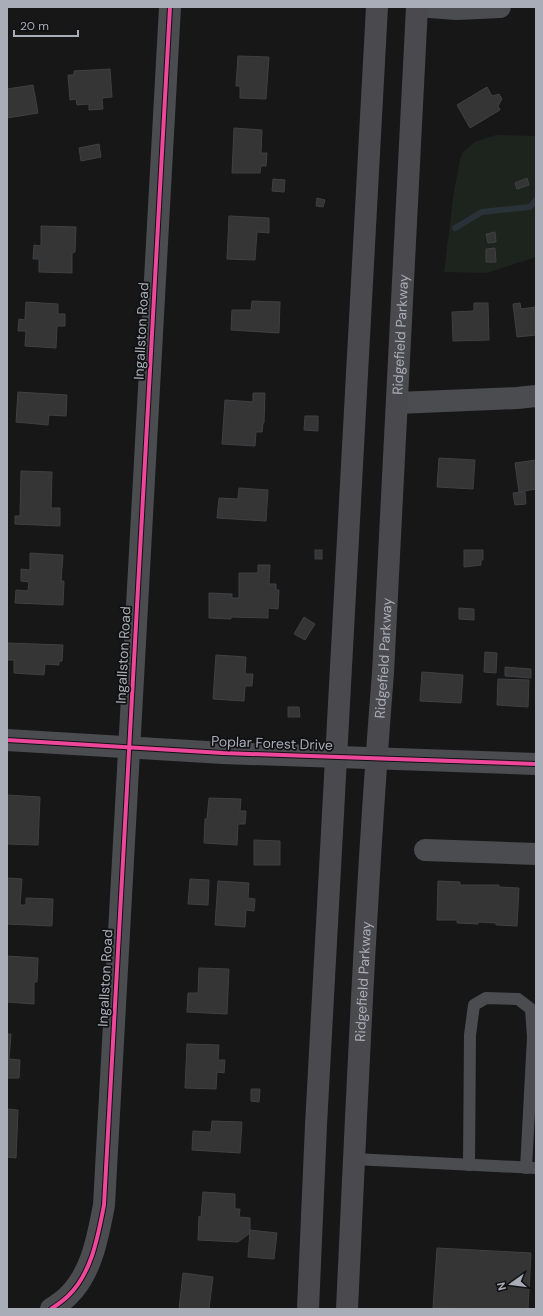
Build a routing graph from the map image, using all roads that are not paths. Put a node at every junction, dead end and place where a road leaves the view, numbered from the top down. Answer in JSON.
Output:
{"nodes":[{"id":1,"x":170,"y":7,"type":"edge"},
{"id":2,"x":378,"y":7,"type":"edge"},
{"id":3,"x":417,"y":7,"type":"edge"},
{"id":4,"x":429,"y":7,"type":"edge"},
{"id":5,"x":500,"y":7,"type":"edge"},
{"id":6,"x":536,"y":396,"type":"edge"},
{"id":7,"x":397,"y":403,"type":"junction"},
{"id":8,"x":7,"y":740,"type":"edge"},
{"id":9,"x":129,"y":747,"type":"junction"},
{"id":10,"x":336,"y":757,"type":"junction"},
{"id":11,"x":376,"y":759,"type":"junction"},
{"id":12,"x":536,"y":764,"type":"edge"},
{"id":13,"x":425,"y":850,"type":"dead end"},
{"id":14,"x":536,"y":854,"type":"edge"},
{"id":15,"x":354,"y":1159,"type":"junction"},
{"id":16,"x":469,"y":1165,"type":"junction"},
{"id":17,"x":531,"y":1168,"type":"edge"},
{"id":18,"x":51,"y":1309,"type":"edge"},
{"id":19,"x":308,"y":1309,"type":"edge"},
{"id":20,"x":347,"y":1309,"type":"edge"}],
"edges":[{"from":1,"to":9,"type":"street","name":"Ingallston Road"},
{"from":2,"to":10,"type":"main road"},
{"from":3,"to":7,"type":"main road","name":"Ridgefield Parkway"},
{"from":4,"to":5,"type":"street"},
{"from":6,"to":7,"type":"street"},
{"from":7,"to":11,"type":"main road","name":"Ridgefield Parkway"},
{"from":8,"to":9,"type":"street","name":"Poplar Forest Drive"},
{"from":9,"to":10,"type":"street","name":"Poplar Forest Drive"},
{"from":9,"to":18,"type":"street","name":"Ingallston Road"},
{"from":10,"to":11,"type":"street","name":"Poplar Forest Drive"},
{"from":10,"to":19,"type":"main road"},
{"from":11,"to":12,"type":"street","name":"Poplar Forest Drive"},
{"from":11,"to":15,"type":"main road","name":"Ridgefield Parkway"},
{"from":13,"to":14,"type":"street"},
{"from":15,"to":16,"type":"lane"},
{"from":15,"to":20,"type":"main road","name":"Ridgefield Parkway"},
{"from":16,"to":17,"type":"lane"},
{"from":16,"to":17,"type":"lane"}]}
